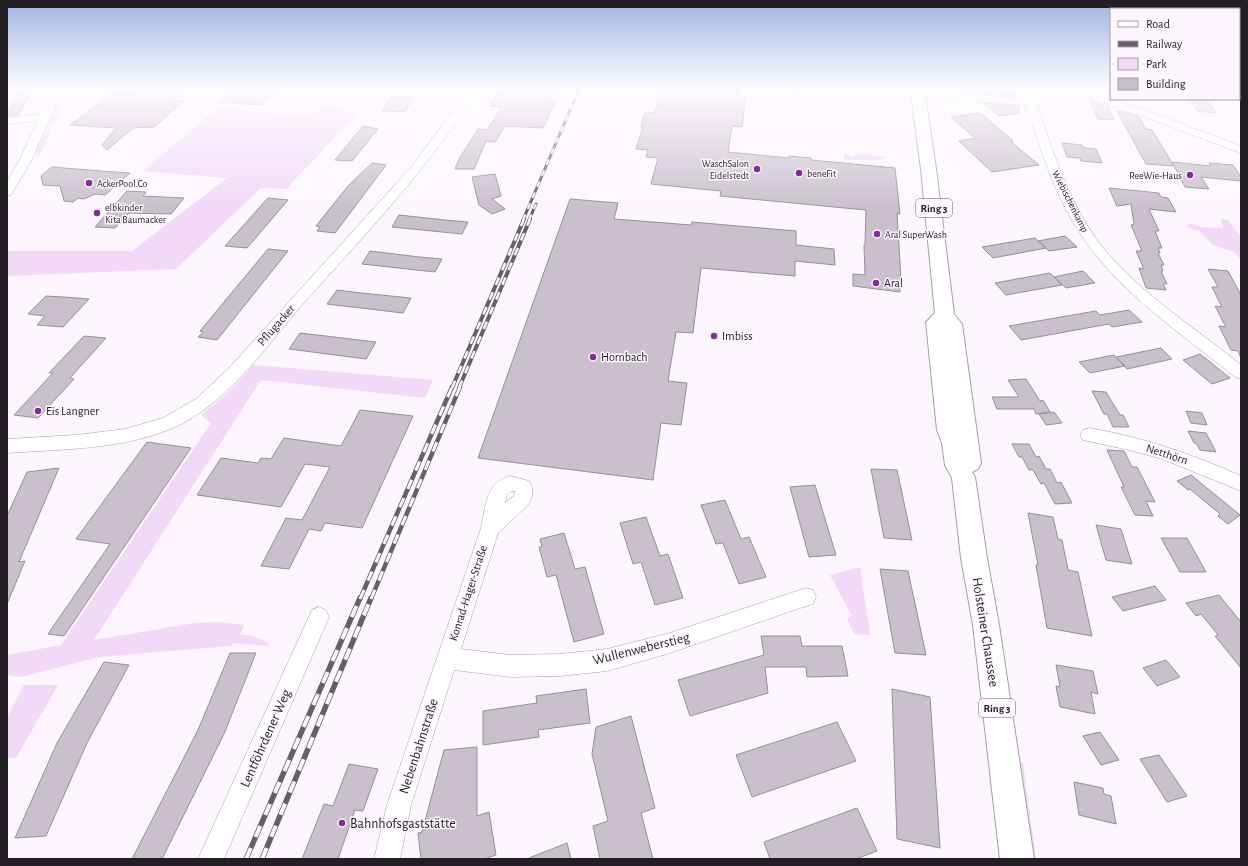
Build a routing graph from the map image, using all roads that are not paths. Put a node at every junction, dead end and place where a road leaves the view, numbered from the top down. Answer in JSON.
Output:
{"nodes":[{"id":1,"x":41,"y":127,"type":"edge"},
{"id":2,"x":446,"y":127,"type":"edge"},
{"id":3,"x":923,"y":127,"type":"edge"},
{"id":4,"x":1039,"y":127,"type":"edge"},
{"id":5,"x":1181,"y":127,"type":"edge"},
{"id":6,"x":1241,"y":150,"type":"edge"},
{"id":7,"x":7,"y":192,"type":"edge"},
{"id":8,"x":945,"y":315,"type":"junction"},
{"id":9,"x":1241,"y":373,"type":"edge"},
{"id":10,"x":1089,"y":435,"type":"dead end"},
{"id":11,"x":7,"y":446,"type":"edge"},
{"id":12,"x":963,"y":477,"type":"junction"},
{"id":13,"x":1241,"y":484,"type":"edge"},
{"id":14,"x":490,"y":528,"type":"dead end"},
{"id":15,"x":806,"y":597,"type":"dead end"},
{"id":16,"x":319,"y":618,"type":"dead end"},
{"id":17,"x":447,"y":658,"type":"junction"},
{"id":18,"x":211,"y":859,"type":"edge"},
{"id":19,"x":387,"y":859,"type":"edge"},
{"id":20,"x":1017,"y":859,"type":"edge"}],
"edges":[{"from":1,"to":7,"type":"street"},
{"from":2,"to":11,"type":"street","name":"Pflugacker"},
{"from":3,"to":8,"type":"main road","number":"Ring 3"},
{"from":4,"to":9,"type":"street","name":"Wiebischenkamp"},
{"from":5,"to":6,"type":"street"},
{"from":8,"to":12,"type":"main road","number":"Ring 3"},
{"from":8,"to":12,"type":"main road","name":"Holsteiner Chaussee","number":"Ring 3"},
{"from":10,"to":13,"type":"street","name":"Netthörn"},
{"from":12,"to":20,"type":"main road","name":"Holsteiner Chaussee","number":"Ring 3"},
{"from":14,"to":17,"type":"street","name":"Konrad-Hager-Straße"},
{"from":15,"to":17,"type":"street","name":"Wullenweberstieg"},
{"from":16,"to":18,"type":"street","name":"Lentföhrdener Weg"},
{"from":17,"to":19,"type":"street","name":"Nebenbahnstraße"}]}
